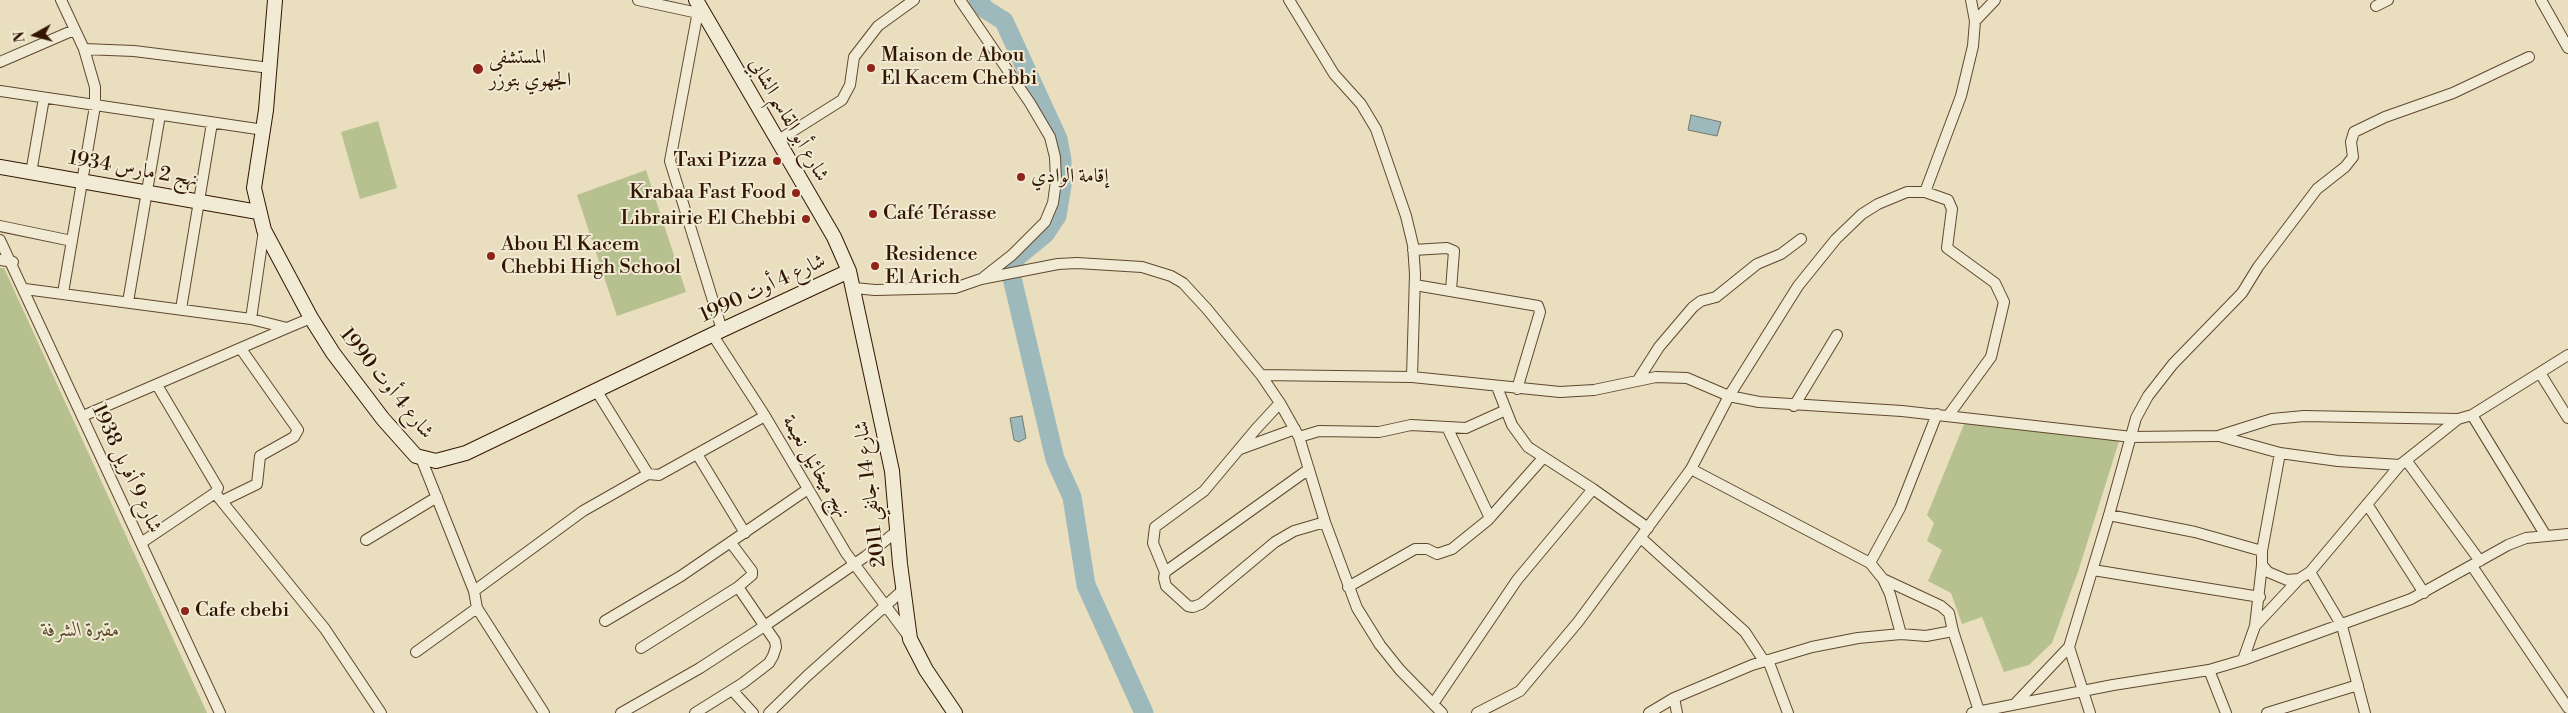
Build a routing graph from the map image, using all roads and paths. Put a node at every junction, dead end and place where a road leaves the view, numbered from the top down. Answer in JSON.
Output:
{"nodes":[{"id":1,"x":61,"y":0,"type":"edge"},
{"id":2,"x":274,"y":0,"type":"edge"},
{"id":3,"x":638,"y":0,"type":"edge"},
{"id":4,"x":914,"y":0,"type":"edge"},
{"id":5,"x":960,"y":0,"type":"edge"},
{"id":6,"x":1289,"y":0,"type":"edge"},
{"id":7,"x":1971,"y":0,"type":"edge"},
{"id":8,"x":1995,"y":0,"type":"edge"},
{"id":9,"x":2388,"y":0,"type":"edge"},
{"id":10,"x":2541,"y":0,"type":"edge"},
{"id":11,"x":697,"y":6,"type":"edge"},
{"id":12,"x":2376,"y":6,"type":"dead end"},
{"id":13,"x":1975,"y":21,"type":"junction"},
{"id":14,"x":74,"y":30,"type":"junction"},
{"id":15,"x":2568,"y":48,"type":"edge"},
{"id":16,"x":84,"y":49,"type":"junction"},
{"id":17,"x":2529,"y":57,"type":"dead end"},
{"id":18,"x":0,"y":62,"type":"edge"},
{"id":19,"x":270,"y":68,"type":"junction"},
{"id":20,"x":0,"y":91,"type":"edge"},
{"id":21,"x":44,"y":98,"type":"junction"},
{"id":22,"x":95,"y":106,"type":"junction"},
{"id":23,"x":160,"y":115,"type":"junction"},
{"id":24,"x":212,"y":123,"type":"junction"},
{"id":25,"x":264,"y":130,"type":"junction"},
{"id":26,"x":777,"y":141,"type":"junction"},
{"id":27,"x":0,"y":168,"type":"edge"},
{"id":28,"x":31,"y":173,"type":"junction"},
{"id":29,"x":83,"y":182,"type":"junction"},
{"id":30,"x":1925,"y":192,"type":"junction"},
{"id":31,"x":147,"y":193,"type":"junction"},
{"id":32,"x":200,"y":202,"type":"junction"},
{"id":33,"x":258,"y":212,"type":"junction"},
{"id":34,"x":0,"y":226,"type":"edge"},
{"id":35,"x":264,"y":230,"type":"junction"},
{"id":36,"x":1801,"y":239,"type":"dead end"},
{"id":37,"x":0,"y":240,"type":"edge"},
{"id":38,"x":72,"y":241,"type":"junction"},
{"id":39,"x":1413,"y":250,"type":"junction"},
{"id":40,"x":0,"y":260,"type":"edge"},
{"id":41,"x":13,"y":262,"type":"junction"},
{"id":42,"x":847,"y":266,"type":"junction"},
{"id":43,"x":981,"y":280,"type":"junction"},
{"id":44,"x":1415,"y":285,"type":"junction"},
{"id":45,"x":854,"y":288,"type":"junction"},
{"id":46,"x":25,"y":289,"type":"junction"},
{"id":47,"x":1450,"y":290,"type":"junction"},
{"id":48,"x":62,"y":293,"type":"junction"},
{"id":49,"x":128,"y":302,"type":"junction"},
{"id":50,"x":181,"y":309,"type":"junction"},
{"id":51,"x":311,"y":318,"type":"junction"},
{"id":52,"x":251,"y":319,"type":"junction"},
{"id":53,"x":287,"y":328,"type":"junction"},
{"id":54,"x":717,"y":332,"type":"junction"},
{"id":55,"x":1837,"y":335,"type":"dead end"},
{"id":56,"x":241,"y":349,"type":"junction"},
{"id":57,"x":2568,"y":355,"type":"edge"},
{"id":58,"x":2540,"y":373,"type":"junction"},
{"id":59,"x":1261,"y":375,"type":"junction"},
{"id":60,"x":1412,"y":377,"type":"junction"},
{"id":61,"x":1638,"y":380,"type":"junction"},
{"id":62,"x":158,"y":385,"type":"junction"},
{"id":63,"x":1497,"y":387,"type":"junction"},
{"id":64,"x":1517,"y":389,"type":"junction"},
{"id":65,"x":596,"y":390,"type":"junction"},
{"id":66,"x":1729,"y":396,"type":"junction"},
{"id":67,"x":1280,"y":403,"type":"junction"},
{"id":68,"x":1794,"y":406,"type":"junction"},
{"id":69,"x":1506,"y":410,"type":"junction"},
{"id":70,"x":1937,"y":414,"type":"junction"},
{"id":71,"x":2472,"y":415,"type":"junction"},
{"id":72,"x":83,"y":416,"type":"junction"},
{"id":73,"x":765,"y":416,"type":"junction"},
{"id":74,"x":1948,"y":416,"type":"junction"},
{"id":75,"x":2568,"y":418,"type":"edge"},
{"id":76,"x":2458,"y":419,"type":"junction"},
{"id":77,"x":1447,"y":428,"type":"junction"},
{"id":78,"x":1297,"y":433,"type":"junction"},
{"id":79,"x":2218,"y":436,"type":"junction"},
{"id":80,"x":2132,"y":437,"type":"junction"},
{"id":81,"x":1240,"y":449,"type":"junction"},
{"id":82,"x":2280,"y":453,"type":"junction"},
{"id":83,"x":697,"y":454,"type":"junction"},
{"id":84,"x":420,"y":458,"type":"junction"},
{"id":85,"x":1543,"y":458,"type":"junction"},
{"id":86,"x":2403,"y":462,"type":"junction"},
{"id":87,"x":1309,"y":469,"type":"junction"},
{"id":88,"x":1691,"y":469,"type":"junction"},
{"id":89,"x":648,"y":474,"type":"junction"},
{"id":90,"x":808,"y":489,"type":"junction"},
{"id":91,"x":1593,"y":489,"type":"junction"},
{"id":92,"x":218,"y":497,"type":"junction"},
{"id":93,"x":437,"y":497,"type":"junction"},
{"id":94,"x":2367,"y":504,"type":"junction"},
{"id":95,"x":2110,"y":515,"type":"junction"},
{"id":96,"x":1490,"y":518,"type":"junction"},
{"id":97,"x":1325,"y":522,"type":"junction"},
{"id":98,"x":1648,"y":528,"type":"junction"},
{"id":99,"x":897,"y":531,"type":"junction"},
{"id":100,"x":745,"y":533,"type":"junction"},
{"id":101,"x":2568,"y":534,"type":"edge"},
{"id":102,"x":2546,"y":536,"type":"junction"},
{"id":103,"x":1642,"y":538,"type":"junction"},
{"id":104,"x":366,"y":540,"type":"dead end"},
{"id":105,"x":141,"y":543,"type":"junction"},
{"id":106,"x":731,"y":543,"type":"junction"},
{"id":107,"x":2262,"y":551,"type":"junction"},
{"id":108,"x":1870,"y":563,"type":"junction"},
{"id":109,"x":2476,"y":563,"type":"junction"},
{"id":110,"x":854,"y":564,"type":"junction"},
{"id":111,"x":2262,"y":565,"type":"junction"},
{"id":112,"x":2092,"y":570,"type":"junction"},
{"id":113,"x":1165,"y":572,"type":"junction"},
{"id":114,"x":2310,"y":572,"type":"junction"},
{"id":115,"x":1883,"y":579,"type":"junction"},
{"id":116,"x":2299,"y":579,"type":"junction"},
{"id":117,"x":738,"y":586,"type":"junction"},
{"id":118,"x":1348,"y":587,"type":"junction"},
{"id":119,"x":903,"y":590,"type":"junction"},
{"id":120,"x":474,"y":591,"type":"junction"},
{"id":121,"x":2424,"y":593,"type":"junction"},
{"id":122,"x":2260,"y":597,"type":"junction"},
{"id":123,"x":885,"y":605,"type":"junction"},
{"id":124,"x":477,"y":608,"type":"junction"},
{"id":125,"x":605,"y":621,"type":"dead end"},
{"id":126,"x":766,"y":625,"type":"junction"},
{"id":127,"x":2255,"y":626,"type":"junction"},
{"id":128,"x":2342,"y":626,"type":"junction"},
{"id":129,"x":1953,"y":630,"type":"junction"},
{"id":130,"x":1901,"y":634,"type":"junction"},
{"id":131,"x":910,"y":639,"type":"junction"},
{"id":132,"x":2069,"y":647,"type":"junction"},
{"id":133,"x":641,"y":648,"type":"dead end"},
{"id":134,"x":416,"y":652,"type":"dead end"},
{"id":135,"x":2243,"y":660,"type":"junction"},
{"id":136,"x":1766,"y":661,"type":"junction"},
{"id":137,"x":2209,"y":670,"type":"junction"},
{"id":138,"x":2358,"y":685,"type":"junction"},
{"id":139,"x":732,"y":690,"type":"junction"},
{"id":140,"x":2084,"y":691,"type":"junction"},
{"id":141,"x":1674,"y":698,"type":"junction"},
{"id":142,"x":1433,"y":704,"type":"junction"},
{"id":143,"x":2015,"y":704,"type":"junction"},
{"id":144,"x":2568,"y":708,"type":"edge"},
{"id":145,"x":1981,"y":712,"type":"edge"},
{"id":146,"x":220,"y":713,"type":"edge"},
{"id":147,"x":381,"y":713,"type":"edge"},
{"id":148,"x":544,"y":713,"type":"edge"},
{"id":149,"x":621,"y":713,"type":"edge"},
{"id":150,"x":695,"y":713,"type":"edge"},
{"id":151,"x":753,"y":713,"type":"edge"},
{"id":152,"x":769,"y":713,"type":"edge"},
{"id":153,"x":955,"y":713,"type":"edge"},
{"id":154,"x":1442,"y":713,"type":"edge"},
{"id":155,"x":1477,"y":713,"type":"edge"},
{"id":156,"x":1649,"y":713,"type":"edge"},
{"id":157,"x":1677,"y":713,"type":"edge"},
{"id":158,"x":1788,"y":713,"type":"edge"},
{"id":159,"x":2090,"y":713,"type":"edge"},
{"id":160,"x":2226,"y":713,"type":"edge"},
{"id":161,"x":2267,"y":713,"type":"edge"},
{"id":162,"x":2366,"y":713,"type":"edge"}],
"edges":[{"from":1,"to":14,"type":"street"},
{"from":2,"to":19,"type":"street","name":"شارع 4 أوت 1990"},
{"from":3,"to":11,"type":"street"},
{"from":4,"to":26,"type":"street"},
{"from":5,"to":43,"type":"street"},
{"from":6,"to":39,"type":"street"},
{"from":7,"to":13,"type":"street"},
{"from":8,"to":13,"type":"street"},
{"from":9,"to":12,"type":"street"},
{"from":10,"to":15,"type":"street"},
{"from":11,"to":26,"type":"street","name":"شارع أبو القاسم الشابي"},
{"from":11,"to":54,"type":"street","name":"نهج ميخائيل نعيمة"},
{"from":13,"to":30,"type":"street"},
{"from":14,"to":16,"type":"street"},
{"from":14,"to":18,"type":"street"},
{"from":16,"to":19,"type":"street"},
{"from":16,"to":22,"type":"street"},
{"from":17,"to":80,"type":"street"},
{"from":19,"to":25,"type":"street","name":"شارع 4 أوت 1990"},
{"from":20,"to":21,"type":"street"},
{"from":21,"to":22,"type":"street"},
{"from":21,"to":28,"type":"street"},
{"from":22,"to":23,"type":"street"},
{"from":22,"to":29,"type":"street"},
{"from":23,"to":24,"type":"street"},
{"from":23,"to":31,"type":"street"},
{"from":24,"to":25,"type":"street"},
{"from":24,"to":32,"type":"street"},
{"from":25,"to":33,"type":"street","name":"شارع 4 أوت 1990"},
{"from":26,"to":42,"type":"street","name":"شارع أبو القاسم الشابي"},
{"from":27,"to":28,"type":"street","name":"نهج 2 مارس 1934"},
{"from":28,"to":29,"type":"street","name":"نهج 2 مارس 1934"},
{"from":29,"to":31,"type":"street","name":"نهج 2 مارس 1934"},
{"from":29,"to":38,"type":"street"},
{"from":30,"to":66,"type":"street"},
{"from":30,"to":74,"type":"street"},
{"from":31,"to":32,"type":"street","name":"نهج 2 مارس 1934"},
{"from":31,"to":49,"type":"street"},
{"from":32,"to":33,"type":"street","name":"نهج 2 مارس 1934"},
{"from":32,"to":50,"type":"street"},
{"from":33,"to":35,"type":"street","name":"شارع 4 أوت 1990"},
{"from":34,"to":38,"type":"street"},
{"from":35,"to":51,"type":"street","name":"شارع 4 أوت 1990"},
{"from":35,"to":52,"type":"street"},
{"from":36,"to":61,"type":"street"},
{"from":37,"to":41,"type":"street","name":"شارع 9 أفريل 1938"},
{"from":38,"to":48,"type":"street"},
{"from":39,"to":44,"type":"street"},
{"from":39,"to":47,"type":"street"},
{"from":40,"to":41,"type":"street"},
{"from":41,"to":46,"type":"street","name":"شارع 9 أفريل 1938"},
{"from":42,"to":45,"type":"street","name":"شارع 14 جانفي 2011"},
{"from":42,"to":54,"type":"street","name":"شارع 4 أوت 1990"},
{"from":43,"to":45,"type":"street"},
{"from":43,"to":59,"type":"street"},
{"from":44,"to":47,"type":"street"},
{"from":44,"to":60,"type":"street"},
{"from":45,"to":99,"type":"street","name":"شارع 14 جانفي 2011"},
{"from":46,"to":48,"type":"street"},
{"from":46,"to":72,"type":"street","name":"شارع 9 أفريل 1938"},
{"from":47,"to":64,"type":"street"},
{"from":48,"to":49,"type":"street"},
{"from":49,"to":50,"type":"street"},
{"from":50,"to":52,"type":"street"},
{"from":51,"to":53,"type":"street"},
{"from":51,"to":84,"type":"street","name":"شارع 4 أوت 1990"},
{"from":52,"to":53,"type":"street"},
{"from":53,"to":56,"type":"street"},
{"from":54,"to":65,"type":"street","name":"شارع 4 أوت 1990"},
{"from":54,"to":73,"type":"street","name":"نهج ميخائيل نعيمة"},
{"from":55,"to":68,"type":"street"},
{"from":56,"to":62,"type":"street"},
{"from":56,"to":92,"type":"street"},
{"from":57,"to":58,"type":"street"},
{"from":58,"to":71,"type":"street"},
{"from":58,"to":75,"type":"street"},
{"from":59,"to":60,"type":"street"},
{"from":59,"to":67,"type":"street"},
{"from":60,"to":63,"type":"street"},
{"from":61,"to":64,"type":"street"},
{"from":61,"to":66,"type":"street"},
{"from":62,"to":72,"type":"street"},
{"from":62,"to":92,"type":"street"},
{"from":63,"to":64,"type":"street"},
{"from":63,"to":69,"type":"street"},
{"from":65,"to":84,"type":"street","name":"شارع 4 أوت 1990"},
{"from":65,"to":89,"type":"street"},
{"from":66,"to":68,"type":"street"},
{"from":66,"to":88,"type":"street"},
{"from":67,"to":78,"type":"street"},
{"from":67,"to":81,"type":"street"},
{"from":68,"to":70,"type":"street"},
{"from":69,"to":77,"type":"street"},
{"from":69,"to":85,"type":"street"},
{"from":70,"to":74,"type":"street"},
{"from":70,"to":108,"type":"street"},
{"from":71,"to":76,"type":"street"},
{"from":71,"to":102,"type":"street"},
{"from":72,"to":105,"type":"street","name":"شارع 9 أفريل 1938"},
{"from":73,"to":83,"type":"street"},
{"from":73,"to":90,"type":"street","name":"نهج ميخائيل نعيمة"},
{"from":74,"to":80,"type":"street"},
{"from":76,"to":79,"type":"street"},
{"from":76,"to":86,"type":"street"},
{"from":77,"to":78,"type":"street"},
{"from":77,"to":96,"type":"street"},
{"from":78,"to":81,"type":"street"},
{"from":78,"to":87,"type":"street"},
{"from":79,"to":80,"type":"street"},
{"from":79,"to":82,"type":"street"},
{"from":80,"to":95,"type":"street"},
{"from":81,"to":113,"type":"street"},
{"from":82,"to":86,"type":"street"},
{"from":82,"to":107,"type":"street"},
{"from":83,"to":89,"type":"street"},
{"from":83,"to":100,"type":"street"},
{"from":84,"to":93,"type":"street"},
{"from":85,"to":91,"type":"street"},
{"from":85,"to":96,"type":"street"},
{"from":86,"to":94,"type":"street"},
{"from":86,"to":109,"type":"street"},
{"from":87,"to":97,"type":"street"},
{"from":87,"to":113,"type":"street"},
{"from":88,"to":98,"type":"street"},
{"from":88,"to":108,"type":"street"},
{"from":89,"to":120,"type":"street"},
{"from":90,"to":100,"type":"street"},
{"from":90,"to":110,"type":"street","name":"نهج ميخائيل نعيمة"},
{"from":91,"to":98,"type":"street"},
{"from":91,"to":142,"type":"street"},
{"from":92,"to":105,"type":"street"},
{"from":92,"to":147,"type":"street"},
{"from":93,"to":104,"type":"street"},
{"from":93,"to":120,"type":"street"},
{"from":94,"to":114,"type":"street"},
{"from":94,"to":121,"type":"street"},
{"from":95,"to":107,"type":"street"},
{"from":95,"to":112,"type":"street"},
{"from":96,"to":118,"type":"street"},
{"from":97,"to":113,"type":"street"},
{"from":97,"to":118,"type":"street"},
{"from":98,"to":103,"type":"street"},
{"from":99,"to":110,"type":"street"},
{"from":99,"to":119,"type":"street","name":"شارع 14 جانفي 2011"},
{"from":100,"to":106,"type":"street"},
{"from":101,"to":102,"type":"street"},
{"from":102,"to":109,"type":"street"},
{"from":103,"to":136,"type":"street"},
{"from":103,"to":155,"type":"street"},
{"from":105,"to":146,"type":"street","name":"شارع 9 أفريل 1938"},
{"from":106,"to":117,"type":"street"},
{"from":106,"to":125,"type":"street"},
{"from":107,"to":111,"type":"street"},
{"from":108,"to":115,"type":"street"},
{"from":109,"to":121,"type":"street"},
{"from":109,"to":144,"type":"street"},
{"from":110,"to":123,"type":"street","name":"نهج ميخائيل نعيمة"},
{"from":110,"to":126,"type":"street"},
{"from":111,"to":116,"type":"street"},
{"from":111,"to":122,"type":"street"},
{"from":112,"to":122,"type":"street"},
{"from":112,"to":132,"type":"street"},
{"from":114,"to":116,"type":"street"},
{"from":114,"to":128,"type":"street"},
{"from":115,"to":129,"type":"street"},
{"from":115,"to":130,"type":"street"},
{"from":116,"to":127,"type":"street"},
{"from":117,"to":126,"type":"street"},
{"from":117,"to":133,"type":"street"},
{"from":118,"to":142,"type":"street"},
{"from":119,"to":123,"type":"street"},
{"from":119,"to":131,"type":"street","name":"شارع 14 جانفي 2011"},
{"from":120,"to":124,"type":"street"},
{"from":121,"to":128,"type":"street"},
{"from":122,"to":127,"type":"street"},
{"from":123,"to":131,"type":"street","name":"نهج ميخائيل نعيمة"},
{"from":123,"to":152,"type":"street"},
{"from":124,"to":134,"type":"street"},
{"from":124,"to":148,"type":"street"},
{"from":126,"to":139,"type":"street"},
{"from":126,"to":149,"type":"street"},
{"from":127,"to":135,"type":"street"},
{"from":128,"to":135,"type":"street"},
{"from":128,"to":138,"type":"street"},
{"from":129,"to":130,"type":"street"},
{"from":129,"to":145,"type":"street"},
{"from":130,"to":136,"type":"street"},
{"from":131,"to":153,"type":"street","name":"شارع 14 جانفي 2011"},
{"from":132,"to":140,"type":"street"},
{"from":132,"to":143,"type":"street"},
{"from":135,"to":137,"type":"street"},
{"from":136,"to":141,"type":"street"},
{"from":136,"to":158,"type":"street"},
{"from":137,"to":140,"type":"street"},
{"from":137,"to":160,"type":"street"},
{"from":138,"to":161,"type":"street"},
{"from":138,"to":162,"type":"street"},
{"from":139,"to":150,"type":"street"},
{"from":139,"to":151,"type":"street"},
{"from":140,"to":143,"type":"street"},
{"from":140,"to":159,"type":"street"},
{"from":141,"to":156,"type":"street"},
{"from":141,"to":157,"type":"street"},
{"from":142,"to":154,"type":"street"},
{"from":143,"to":145,"type":"street"}]}
